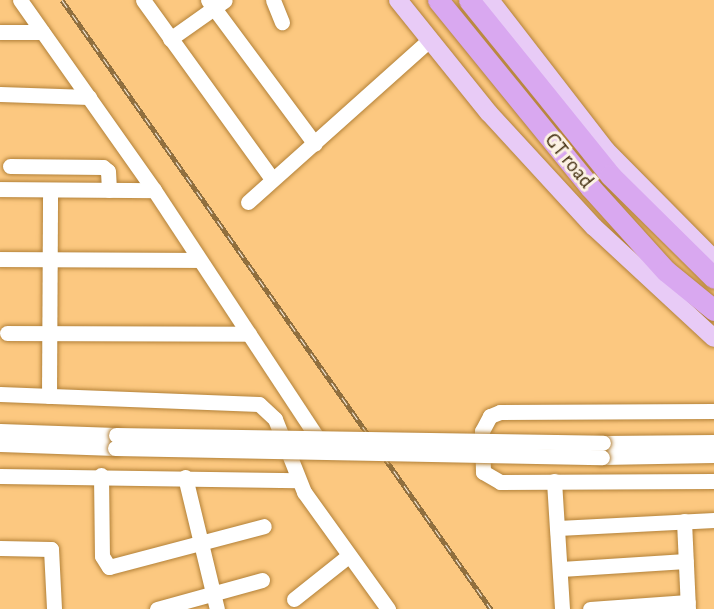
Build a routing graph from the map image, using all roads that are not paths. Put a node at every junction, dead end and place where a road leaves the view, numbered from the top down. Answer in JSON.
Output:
{"nodes":[{"id":1,"x":20,"y":0,"type":"edge"},
{"id":2,"x":143,"y":0,"type":"edge"},
{"id":3,"x":273,"y":0,"type":"edge"},
{"id":4,"x":398,"y":0,"type":"edge"},
{"id":5,"x":438,"y":0,"type":"edge"},
{"id":6,"x":469,"y":0,"type":"edge"},
{"id":7,"x":490,"y":0,"type":"edge"},
{"id":8,"x":215,"y":2,"type":"edge"},
{"id":9,"x":282,"y":22,"type":"dead end"},
{"id":10,"x":0,"y":32,"type":"edge"},
{"id":11,"x":42,"y":32,"type":"junction"},
{"id":12,"x":170,"y":39,"type":"junction"},
{"id":13,"x":428,"y":41,"type":"junction"},
{"id":14,"x":0,"y":94,"type":"edge"},
{"id":15,"x":89,"y":97,"type":"junction"},
{"id":16,"x":315,"y":144,"type":"junction"},
{"id":17,"x":10,"y":166,"type":"dead end"},
{"id":18,"x":272,"y":179,"type":"junction"},
{"id":19,"x":0,"y":189,"type":"edge"},
{"id":20,"x":110,"y":190,"type":"junction"},
{"id":21,"x":154,"y":190,"type":"junction"},
{"id":22,"x":50,"y":191,"type":"junction"},
{"id":23,"x":248,"y":202,"type":"dead end"},
{"id":24,"x":0,"y":259,"type":"edge"},
{"id":25,"x":714,"y":259,"type":"edge"},
{"id":26,"x":49,"y":260,"type":"junction"},
{"id":27,"x":199,"y":260,"type":"junction"},
{"id":28,"x":714,"y":278,"type":"edge"},
{"id":29,"x":714,"y":310,"type":"edge"},
{"id":30,"x":50,"y":332,"type":"junction"},
{"id":31,"x":7,"y":333,"type":"dead end"},
{"id":32,"x":249,"y":334,"type":"junction"},
{"id":33,"x":714,"y":338,"type":"edge"},
{"id":34,"x":0,"y":394,"type":"edge"},
{"id":35,"x":49,"y":396,"type":"junction"},
{"id":36,"x":714,"y":411,"type":"edge"},
{"id":37,"x":0,"y":431,"type":"edge"},
{"id":38,"x":318,"y":439,"type":"junction"},
{"id":39,"x":116,"y":441,"type":"junction"},
{"id":40,"x":714,"y":442,"type":"edge"},
{"id":41,"x":0,"y":444,"type":"edge"},
{"id":42,"x":602,"y":450,"type":"junction"},
{"id":43,"x":714,"y":455,"type":"edge"},
{"id":44,"x":0,"y":476,"type":"edge"},
{"id":45,"x":101,"y":476,"type":"junction"},
{"id":46,"x":185,"y":477,"type":"junction"},
{"id":47,"x":298,"y":480,"type":"junction"},
{"id":48,"x":554,"y":481,"type":"junction"},
{"id":49,"x":714,"y":481,"type":"edge"},
{"id":50,"x":714,"y":520,"type":"edge"},
{"id":51,"x":684,"y":521,"type":"junction"},
{"id":52,"x":264,"y":526,"type":"dead end"},
{"id":53,"x":558,"y":528,"type":"junction"},
{"id":54,"x":199,"y":544,"type":"junction"},
{"id":55,"x":0,"y":548,"type":"edge"},
{"id":56,"x":348,"y":556,"type":"junction"},
{"id":57,"x":686,"y":561,"type":"junction"},
{"id":58,"x":561,"y":569,"type":"junction"},
{"id":59,"x":262,"y":580,"type":"dead end"},
{"id":60,"x":212,"y":592,"type":"junction"},
{"id":61,"x":294,"y":599,"type":"dead end"},
{"id":62,"x":688,"y":605,"type":"edge"},
{"id":63,"x":54,"y":609,"type":"edge"},
{"id":64,"x":157,"y":609,"type":"edge"},
{"id":65,"x":217,"y":609,"type":"edge"},
{"id":66,"x":388,"y":609,"type":"edge"},
{"id":67,"x":562,"y":609,"type":"edge"},
{"id":68,"x":590,"y":609,"type":"edge"}],
"edges":[{"from":1,"to":11,"type":"street"},
{"from":2,"to":12,"type":"street"},
{"from":3,"to":9,"type":"street"},
{"from":4,"to":13,"type":"main road"},
{"from":5,"to":29,"type":"highway","name":"GT road"},
{"from":6,"to":28,"type":"highway","name":"GT road"},
{"from":7,"to":25,"type":"main road"},
{"from":8,"to":12,"type":"street"},
{"from":8,"to":16,"type":"street"},
{"from":10,"to":11,"type":"street"},
{"from":11,"to":15,"type":"street"},
{"from":12,"to":18,"type":"street"},
{"from":13,"to":16,"type":"street"},
{"from":13,"to":33,"type":"main road"},
{"from":14,"to":15,"type":"street"},
{"from":15,"to":21,"type":"street"},
{"from":16,"to":18,"type":"street"},
{"from":17,"to":20,"type":"street"},
{"from":18,"to":23,"type":"street"},
{"from":19,"to":22,"type":"street"},
{"from":20,"to":21,"type":"street"},
{"from":20,"to":22,"type":"street"},
{"from":21,"to":27,"type":"street"},
{"from":22,"to":26,"type":"street"},
{"from":24,"to":26,"type":"street"},
{"from":26,"to":27,"type":"street"},
{"from":26,"to":30,"type":"street"},
{"from":27,"to":32,"type":"street"},
{"from":30,"to":31,"type":"street"},
{"from":30,"to":32,"type":"street"},
{"from":30,"to":35,"type":"street"},
{"from":32,"to":38,"type":"street"},
{"from":34,"to":35,"type":"street"},
{"from":35,"to":47,"type":"street"},
{"from":36,"to":48,"type":"street"},
{"from":37,"to":39,"type":"street"},
{"from":38,"to":39,"type":"street","bridge":true},
{"from":38,"to":42,"type":"street","bridge":true},
{"from":39,"to":41,"type":"street"},
{"from":39,"to":42,"type":"street","bridge":true},
{"from":40,"to":42,"type":"street"},
{"from":42,"to":43,"type":"street"},
{"from":44,"to":45,"type":"street"},
{"from":45,"to":46,"type":"street"},
{"from":45,"to":54,"type":"street"},
{"from":46,"to":47,"type":"street"},
{"from":46,"to":54,"type":"street"},
{"from":47,"to":56,"type":"street"},
{"from":48,"to":49,"type":"street"},
{"from":48,"to":53,"type":"street"},
{"from":50,"to":51,"type":"street"},
{"from":51,"to":53,"type":"street"},
{"from":51,"to":57,"type":"street"},
{"from":52,"to":54,"type":"street"},
{"from":53,"to":58,"type":"street"},
{"from":54,"to":60,"type":"street"},
{"from":55,"to":63,"type":"street"},
{"from":56,"to":61,"type":"street"},
{"from":56,"to":66,"type":"street"},
{"from":57,"to":58,"type":"street"},
{"from":57,"to":62,"type":"street"},
{"from":58,"to":67,"type":"street"},
{"from":59,"to":60,"type":"street"},
{"from":60,"to":64,"type":"street"},
{"from":60,"to":65,"type":"street"},
{"from":62,"to":68,"type":"street"}]}
